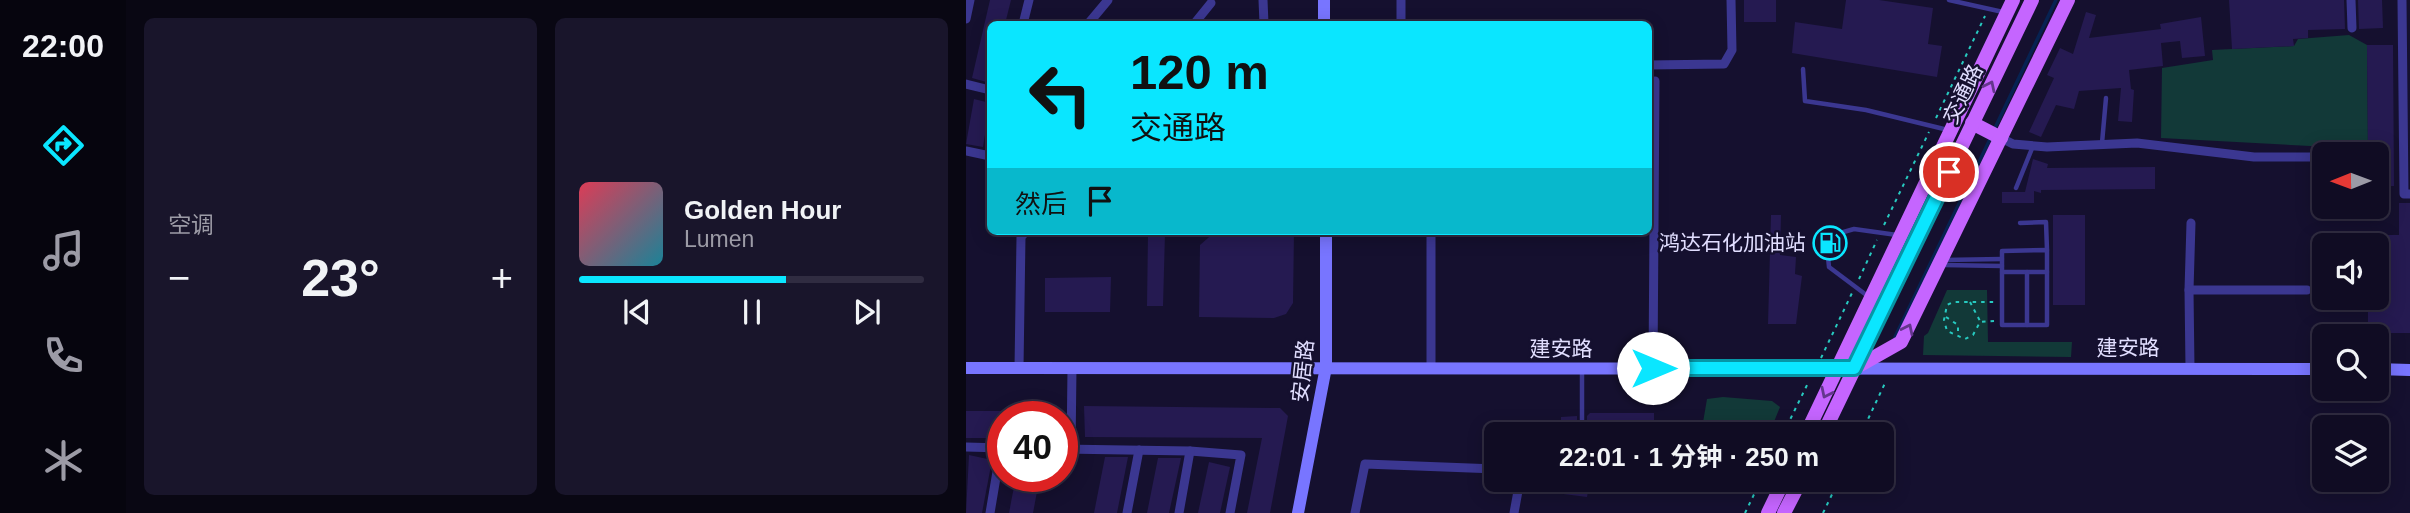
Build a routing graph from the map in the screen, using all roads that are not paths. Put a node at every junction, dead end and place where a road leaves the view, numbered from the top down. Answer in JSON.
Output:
{"nodes":[{"id":1,"x":970,"y":0,"type":"edge"},
{"id":2,"x":1029,"y":0,"type":"edge"},
{"id":3,"x":1108,"y":0,"type":"edge"},
{"id":4,"x":1263,"y":0,"type":"edge"},
{"id":5,"x":1324,"y":0,"type":"edge"},
{"id":6,"x":1401,"y":0,"type":"edge"},
{"id":7,"x":1731,"y":0,"type":"edge"},
{"id":8,"x":1949,"y":0,"type":"edge"},
{"id":9,"x":2032,"y":0,"type":"edge"},
{"id":10,"x":2068,"y":0,"type":"edge"},
{"id":11,"x":2351,"y":0,"type":"edge"},
{"id":12,"x":2402,"y":0,"type":"edge"},
{"id":13,"x":1211,"y":3,"type":"dead end"},
{"id":14,"x":2010,"y":7,"type":"edge"},
{"id":15,"x":2406,"y":12,"type":"edge"},
{"id":16,"x":966,"y":19,"type":"edge"},
{"id":17,"x":1024,"y":21,"type":"edge"},
{"id":18,"x":1090,"y":21,"type":"edge"},
{"id":19,"x":1196,"y":21,"type":"edge"},
{"id":20,"x":1264,"y":21,"type":"edge"},
{"id":21,"x":1324,"y":21,"type":"edge"},
{"id":22,"x":1401,"y":21,"type":"edge"},
{"id":23,"x":2352,"y":28,"type":"dead end"},
{"id":24,"x":1652,"y":65,"type":"edge"},
{"id":25,"x":1803,"y":69,"type":"dead end"},
{"id":26,"x":1655,"y":82,"type":"dead end"},
{"id":27,"x":966,"y":84,"type":"edge"},
{"id":28,"x":987,"y":89,"type":"edge"},
{"id":29,"x":2106,"y":98,"type":"dead end"},
{"id":30,"x":2407,"y":104,"type":"edge"},
{"id":31,"x":1652,"y":122,"type":"edge"},
{"id":32,"x":1972,"y":123,"type":"junction"},
{"id":33,"x":1952,"y":131,"type":"junction"},
{"id":34,"x":2001,"y":138,"type":"junction"},
{"id":35,"x":2102,"y":144,"type":"junction"},
{"id":36,"x":2033,"y":145,"type":"junction"},
{"id":37,"x":966,"y":151,"type":"edge"},
{"id":38,"x":987,"y":155,"type":"edge"},
{"id":39,"x":2312,"y":157,"type":"edge"},
{"id":40,"x":2017,"y":188,"type":"dead end"},
{"id":41,"x":2410,"y":194,"type":"edge"},
{"id":42,"x":2020,"y":223,"type":"dead end"},
{"id":43,"x":2191,"y":223,"type":"dead end"},
{"id":44,"x":1023,"y":235,"type":"edge"},
{"id":45,"x":1326,"y":235,"type":"edge"},
{"id":46,"x":1431,"y":235,"type":"edge"},
{"id":47,"x":1651,"y":235,"type":"edge"},
{"id":48,"x":1901,"y":236,"type":"junction"},
{"id":49,"x":2047,"y":250,"type":"junction"},
{"id":50,"x":1940,"y":262,"type":"junction"},
{"id":51,"x":2002,"y":266,"type":"junction"},
{"id":52,"x":2027,"y":272,"type":"junction"},
{"id":53,"x":2047,"y":272,"type":"junction"},
{"id":54,"x":2189,"y":290,"type":"junction"},
{"id":55,"x":2307,"y":290,"type":"dead end"},
{"id":56,"x":1871,"y":298,"type":"junction"},
{"id":57,"x":2027,"y":325,"type":"junction"},
{"id":58,"x":1326,"y":367,"type":"junction"},
{"id":59,"x":1431,"y":367,"type":"junction"},
{"id":60,"x":966,"y":368,"type":"edge"},
{"id":61,"x":1019,"y":368,"type":"junction"},
{"id":62,"x":1072,"y":368,"type":"junction"},
{"id":63,"x":1582,"y":368,"type":"junction"},
{"id":64,"x":1653,"y":368,"type":"junction"},
{"id":65,"x":1838,"y":368,"type":"junction"},
{"id":66,"x":1854,"y":368,"type":"junction"},
{"id":67,"x":2190,"y":368,"type":"junction"},
{"id":68,"x":2312,"y":369,"type":"edge"},
{"id":69,"x":2389,"y":369,"type":"edge"},
{"id":70,"x":2410,"y":370,"type":"edge"},
{"id":71,"x":1070,"y":401,"type":"edge"},
{"id":72,"x":1582,"y":422,"type":"edge"},
{"id":73,"x":1812,"y":422,"type":"edge"},
{"id":74,"x":1829,"y":422,"type":"edge"},
{"id":75,"x":966,"y":447,"type":"edge"},
{"id":76,"x":987,"y":448,"type":"edge"},
{"id":77,"x":1078,"y":450,"type":"edge"},
{"id":78,"x":1139,"y":450,"type":"junction"},
{"id":79,"x":1191,"y":451,"type":"junction"},
{"id":80,"x":1484,"y":469,"type":"edge"},
{"id":81,"x":994,"y":492,"type":"edge"},
{"id":82,"x":1518,"y":492,"type":"edge"},
{"id":83,"x":1778,"y":492,"type":"edge"},
{"id":84,"x":1795,"y":492,"type":"edge"},
{"id":85,"x":990,"y":513,"type":"edge"},
{"id":86,"x":1128,"y":513,"type":"edge"},
{"id":87,"x":1179,"y":513,"type":"edge"},
{"id":88,"x":1230,"y":513,"type":"edge"},
{"id":89,"x":1298,"y":513,"type":"edge"},
{"id":90,"x":1355,"y":513,"type":"edge"},
{"id":91,"x":1514,"y":513,"type":"edge"},
{"id":92,"x":1768,"y":513,"type":"edge"},
{"id":93,"x":1784,"y":513,"type":"edge"}],
"edges":[{"from":1,"to":16,"type":"street"},
{"from":2,"to":17,"type":"street"},
{"from":3,"to":18,"type":"street"},
{"from":4,"to":20,"type":"street"},
{"from":5,"to":21,"type":"street"},
{"from":6,"to":22,"type":"street"},
{"from":7,"to":24,"type":"street"},
{"from":8,"to":14,"type":"lane"},
{"from":32,"to":9,"type":"main road","name":"交通路","one_way":true},
{"from":10,"to":34,"type":"main road"},
{"from":11,"to":23,"type":"street"},
{"from":12,"to":15,"type":"street"},
{"from":13,"to":19,"type":"street"},
{"from":14,"to":33,"type":"main road","name":"交通路"},
{"from":15,"to":30,"type":"street"},
{"from":25,"to":33,"type":"lane"},
{"from":26,"to":31,"type":"street"},
{"from":27,"to":28,"type":"street"},
{"from":29,"to":35,"type":"lane"},
{"from":30,"to":41,"type":"street"},
{"from":32,"to":34,"type":"main road"},
{"from":32,"to":66,"type":"main road","name":"交通路"},
{"from":33,"to":48,"type":"main road","name":"交通路"},
{"from":34,"to":36,"type":"street"},
{"from":34,"to":50,"type":"main road"},
{"from":35,"to":36,"type":"street"},
{"from":35,"to":39,"type":"street"},
{"from":36,"to":40,"type":"lane"},
{"from":37,"to":38,"type":"street"},
{"from":42,"to":49,"type":"lane"},
{"from":43,"to":54,"type":"street"},
{"from":44,"to":61,"type":"street"},
{"from":45,"to":58,"type":"street","name":"安居路"},
{"from":46,"to":59,"type":"street"},
{"from":47,"to":64,"type":"street"},
{"from":48,"to":56,"type":"main road","name":"交通路"},
{"from":48,"to":56,"type":"lane"},
{"from":49,"to":51,"type":"lane"},
{"from":49,"to":53,"type":"lane"},
{"from":50,"to":51,"type":"lane"},
{"from":66,"to":50,"type":"main road","one_way":true},
{"from":51,"to":52,"type":"lane"},
{"from":51,"to":57,"type":"lane"},
{"from":52,"to":53,"type":"lane"},
{"from":52,"to":57,"type":"lane"},
{"from":53,"to":57,"type":"lane"},
{"from":54,"to":55,"type":"street"},
{"from":54,"to":67,"type":"street"},
{"from":56,"to":65,"type":"main road","name":"交通路"},
{"from":58,"to":59,"type":"street","name":"建安路"},
{"from":58,"to":62,"type":"street","name":"建安路"},
{"from":58,"to":89,"type":"street","name":"安居路"},
{"from":59,"to":63,"type":"street","name":"建安路"},
{"from":60,"to":61,"type":"street","name":"建安路"},
{"from":61,"to":62,"type":"street","name":"建安路"},
{"from":62,"to":71,"type":"street"},
{"from":63,"to":64,"type":"street","name":"建安路"},
{"from":63,"to":72,"type":"lane"},
{"from":64,"to":65,"type":"street","name":"建安路"},
{"from":65,"to":66,"type":"street","name":"建安路"},
{"from":65,"to":73,"type":"main road","name":"交通路","one_way":true},
{"from":66,"to":67,"type":"street","name":"建安路"},
{"from":66,"to":74,"type":"main road","name":"交通路"},
{"from":67,"to":68,"type":"street","name":"建安路"},
{"from":69,"to":70,"type":"street"},
{"from":75,"to":76,"type":"street"},
{"from":77,"to":78,"type":"street"},
{"from":78,"to":79,"type":"street"},
{"from":78,"to":86,"type":"street"},
{"from":79,"to":87,"type":"street"},
{"from":79,"to":88,"type":"street"},
{"from":80,"to":90,"type":"street"},
{"from":81,"to":85,"type":"street"},
{"from":82,"to":91,"type":"street"},
{"from":83,"to":92,"type":"main road"},
{"from":84,"to":93,"type":"main road"}]}
